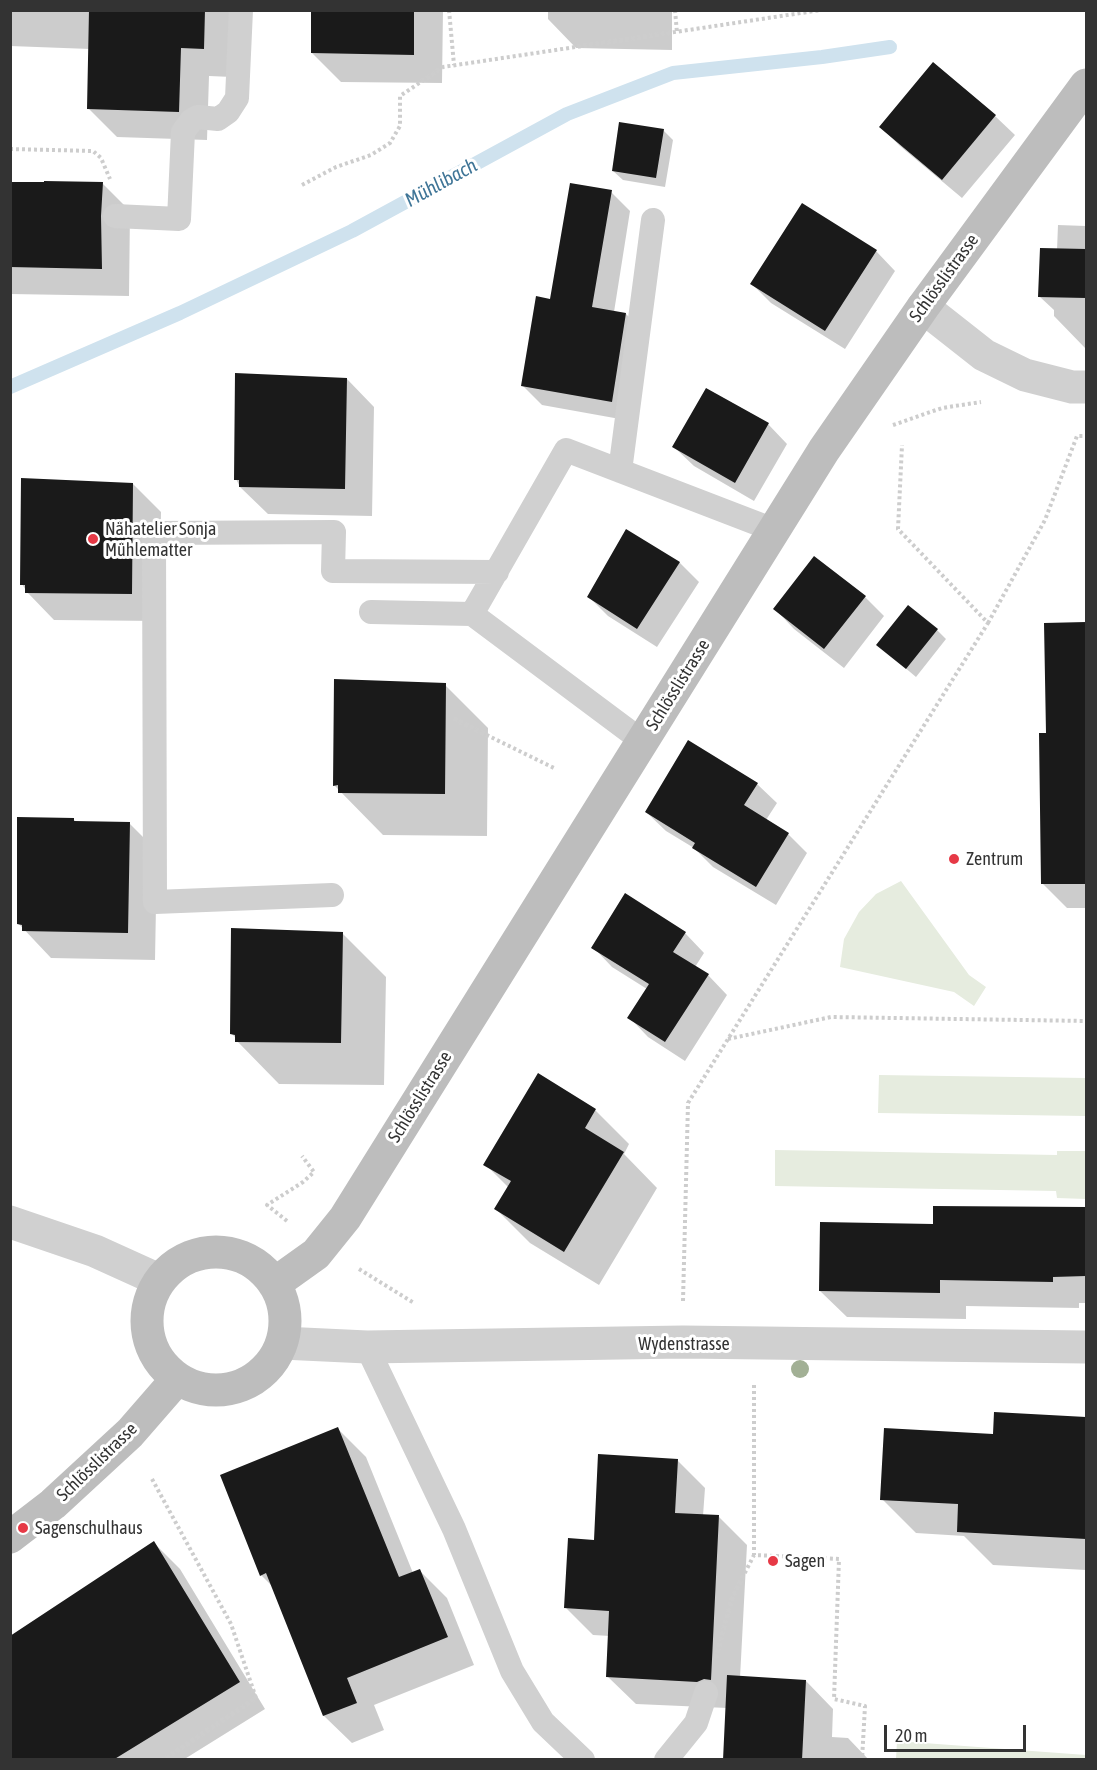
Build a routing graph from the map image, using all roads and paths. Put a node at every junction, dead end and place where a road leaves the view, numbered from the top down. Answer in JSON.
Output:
{"nodes":[{"id":1,"x":241,"y":10,"type":"edge"},
{"id":2,"x":449,"y":10,"type":"edge"},
{"id":3,"x":675,"y":10,"type":"edge"},
{"id":4,"x":821,"y":10,"type":"edge"},
{"id":5,"x":677,"y":33,"type":"junction"},
{"id":6,"x":454,"y":65,"type":"junction"},
{"id":7,"x":1086,"y":85,"type":"edge"},
{"id":8,"x":10,"y":149,"type":"edge"},
{"id":9,"x":302,"y":186,"type":"dead end"},
{"id":10,"x":116,"y":216,"type":"joint"},
{"id":11,"x":653,"y":220,"type":"dead end"},
{"id":12,"x":922,"y":307,"type":"junction"},
{"id":13,"x":1086,"y":387,"type":"edge"},
{"id":14,"x":983,"y":401,"type":"dead end"},
{"id":15,"x":888,"y":427,"type":"dead end"},
{"id":16,"x":1086,"y":436,"type":"edge"},
{"id":17,"x":902,"y":446,"type":"dead end"},
{"id":18,"x":620,"y":471,"type":"junction"},
{"id":19,"x":774,"y":530,"type":"junction"},
{"id":20,"x":496,"y":572,"type":"junction"},
{"id":21,"x":371,"y":612,"type":"dead end"},
{"id":22,"x":472,"y":614,"type":"junction"},
{"id":23,"x":988,"y":623,"type":"junction"},
{"id":24,"x":454,"y":719,"type":"dead end"},
{"id":25,"x":642,"y":741,"type":"junction"},
{"id":26,"x":556,"y":770,"type":"dead end"},
{"id":27,"x":332,"y":895,"type":"dead end"},
{"id":28,"x":1086,"y":1021,"type":"edge"},
{"id":29,"x":728,"y":1039,"type":"junction"},
{"id":30,"x":302,"y":1156,"type":"dead end"},
{"id":31,"x":287,"y":1221,"type":"dead end"},
{"id":32,"x":10,"y":1222,"type":"edge"},
{"id":33,"x":359,"y":1269,"type":"dead end"},
{"id":34,"x":159,"y":1280,"type":"junction"},
{"id":35,"x":274,"y":1284,"type":"junction"},
{"id":36,"x":408,"y":1300,"type":"dead end"},
{"id":37,"x":683,"y":1311,"type":"dead end"},
{"id":38,"x":282,"y":1343,"type":"junction"},
{"id":39,"x":367,"y":1347,"type":"junction"},
{"id":40,"x":1086,"y":1347,"type":"edge"},
{"id":41,"x":754,"y":1376,"type":"dead end"},
{"id":42,"x":177,"y":1378,"type":"junction"},
{"id":43,"x":152,"y":1479,"type":"dead end"},
{"id":44,"x":10,"y":1537,"type":"edge"},
{"id":45,"x":754,"y":1555,"type":"junction"},
{"id":46,"x":706,"y":1694,"type":"joint"},
{"id":47,"x":163,"y":1760,"type":"edge"},
{"id":48,"x":583,"y":1760,"type":"edge"},
{"id":49,"x":666,"y":1760,"type":"edge"},
{"id":50,"x":862,"y":1760,"type":"edge"}],
"edges":[{"from":1,"to":10,"type":"lane"},
{"from":2,"to":6,"type":"path"},
{"from":3,"to":5,"type":"path"},
{"from":4,"to":5,"type":"path"},
{"from":5,"to":6,"type":"path"},
{"from":6,"to":9,"type":"path"},
{"from":7,"to":12,"type":"main road","name":"Schlösslistrasse"},
{"from":8,"to":10,"type":"path"},
{"from":11,"to":18,"type":"lane"},
{"from":12,"to":13,"type":"street"},
{"from":12,"to":19,"type":"main road","name":"Schlösslistrasse"},
{"from":14,"to":15,"type":"path"},
{"from":16,"to":23,"type":"path"},
{"from":17,"to":23,"type":"path"},
{"from":18,"to":19,"type":"lane"},
{"from":18,"to":20,"type":"lane"},
{"from":19,"to":25,"type":"main road","name":"Schlösslistrasse"},
{"from":20,"to":22,"type":"lane"},
{"from":20,"to":27,"type":"lane"},
{"from":21,"to":22,"type":"lane"},
{"from":22,"to":25,"type":"lane"},
{"from":23,"to":29,"type":"path"},
{"from":24,"to":26,"type":"path"},
{"from":25,"to":35,"type":"main road","name":"Schlösslistrasse"},
{"from":28,"to":29,"type":"path"},
{"from":29,"to":37,"type":"path"},
{"from":30,"to":31,"type":"path"},
{"from":32,"to":34,"type":"street"},
{"from":33,"to":36,"type":"path"},
{"from":34,"to":35,"type":"main road"},
{"from":34,"to":42,"type":"main road"},
{"from":35,"to":38,"type":"main road"},
{"from":38,"to":39,"type":"street","name":"Wydenstrasse"},
{"from":38,"to":42,"type":"main road"},
{"from":39,"to":40,"type":"street","name":"Wydenstrasse"},
{"from":39,"to":48,"type":"lane"},
{"from":41,"to":45,"type":"path"},
{"from":42,"to":44,"type":"main road","name":"Schlösslistrasse"},
{"from":43,"to":47,"type":"path"},
{"from":45,"to":46,"type":"path"},
{"from":45,"to":50,"type":"path"},
{"from":46,"to":49,"type":"lane"}]}
